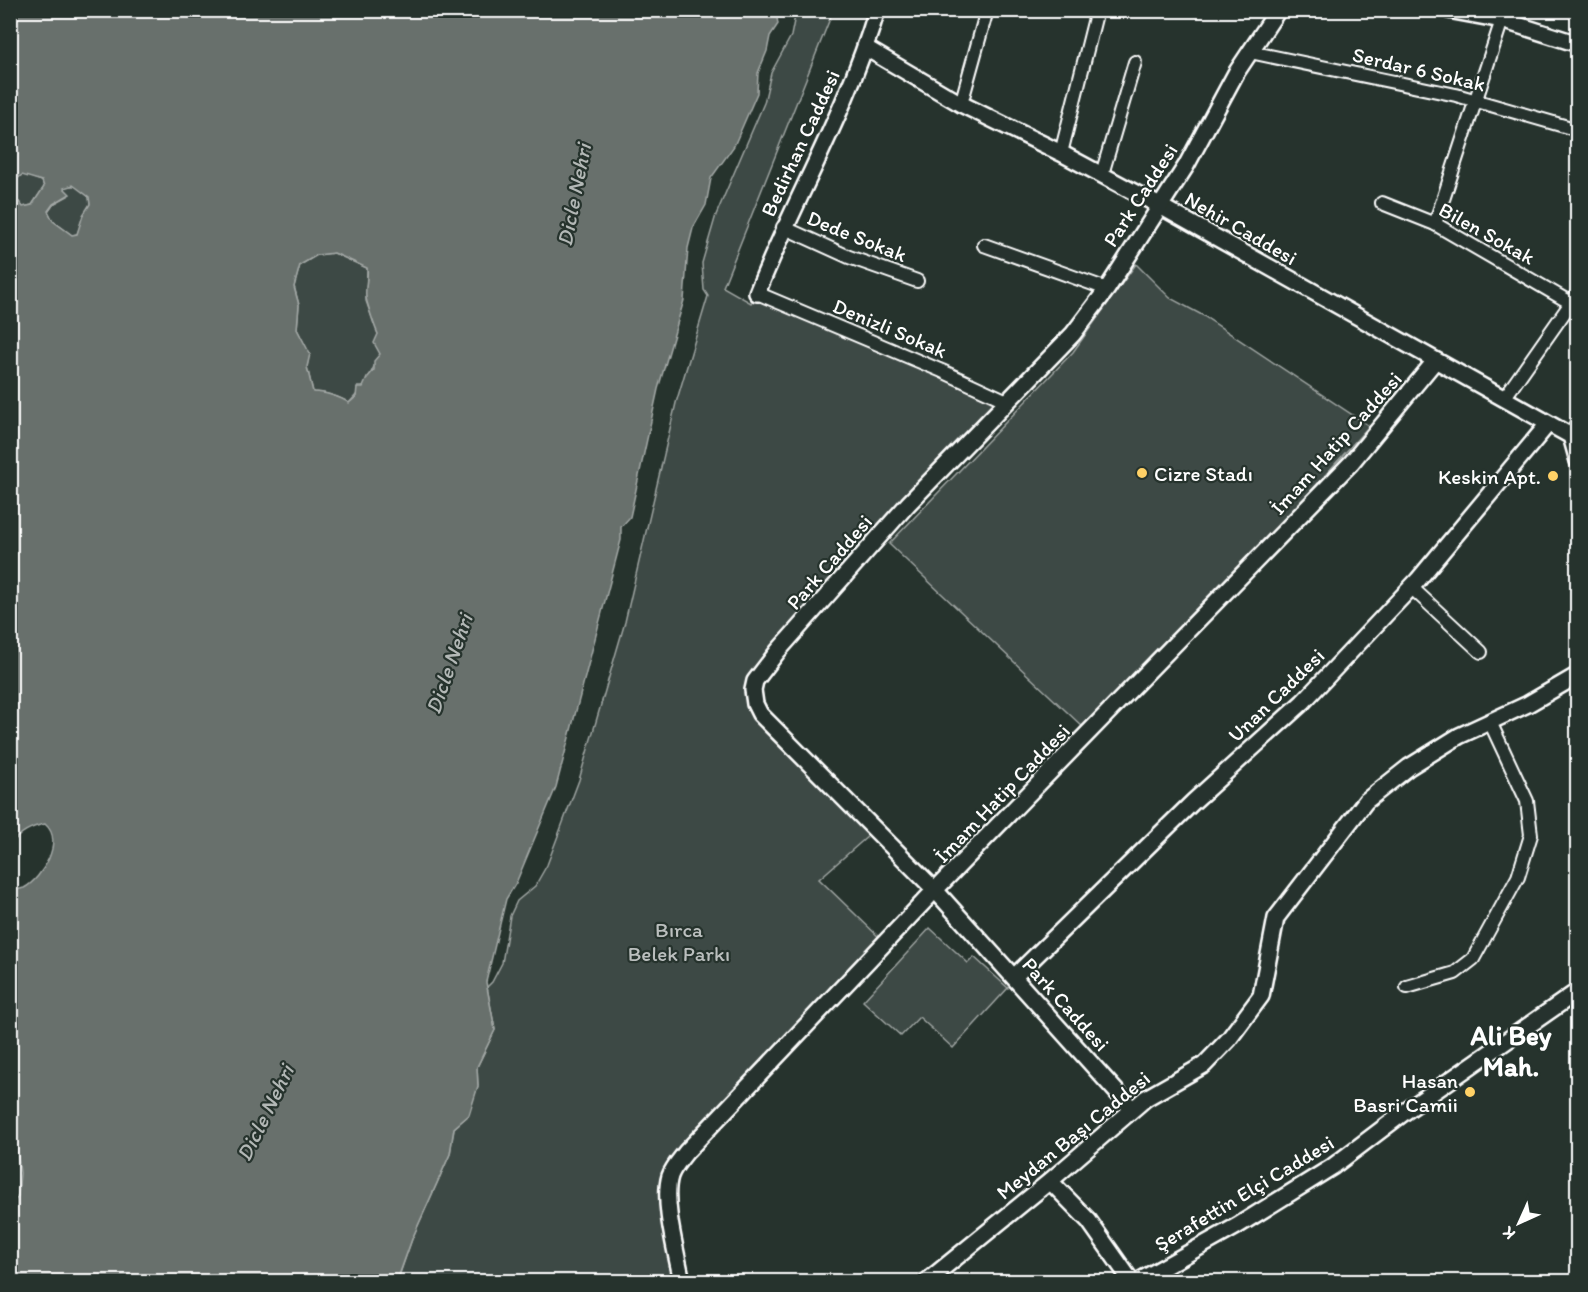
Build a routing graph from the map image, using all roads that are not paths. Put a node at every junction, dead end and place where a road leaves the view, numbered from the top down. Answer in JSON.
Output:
{"nodes":[{"id":1,"x":877,"y":10,"type":"edge"},
{"id":2,"x":987,"y":10,"type":"edge"},
{"id":3,"x":1097,"y":10,"type":"edge"},
{"id":4,"x":1278,"y":10,"type":"edge"},
{"id":5,"x":1448,"y":10,"type":"edge"},
{"id":6,"x":1502,"y":20,"type":"junction"},
{"id":7,"x":1578,"y":44,"type":"edge"},
{"id":8,"x":866,"y":48,"type":"junction"},
{"id":9,"x":1250,"y":52,"type":"junction"},
{"id":10,"x":1135,"y":62,"type":"dead end"},
{"id":11,"x":1477,"y":102,"type":"junction"},
{"id":12,"x":961,"y":104,"type":"junction"},
{"id":13,"x":1578,"y":130,"type":"edge"},
{"id":14,"x":1061,"y":153,"type":"junction"},
{"id":15,"x":1102,"y":174,"type":"junction"},
{"id":16,"x":1382,"y":203,"type":"dead end"},
{"id":17,"x":1160,"y":206,"type":"junction"},
{"id":18,"x":1435,"y":224,"type":"junction"},
{"id":19,"x":783,"y":227,"type":"junction"},
{"id":20,"x":984,"y":245,"type":"dead end"},
{"id":21,"x":917,"y":281,"type":"dead end"},
{"id":22,"x":1107,"y":289,"type":"junction"},
{"id":23,"x":757,"y":293,"type":"joint"},
{"id":24,"x":1574,"y":298,"type":"edge"},
{"id":25,"x":1435,"y":361,"type":"junction"},
{"id":26,"x":1505,"y":397,"type":"junction"},
{"id":27,"x":1007,"y":402,"type":"junction"},
{"id":28,"x":1578,"y":420,"type":"edge"},
{"id":29,"x":1548,"y":424,"type":"junction"},
{"id":30,"x":1570,"y":436,"type":"junction"},
{"id":31,"x":1578,"y":461,"type":"edge"},
{"id":32,"x":1411,"y":587,"type":"junction"},
{"id":33,"x":1481,"y":652,"type":"dead end"},
{"id":34,"x":1578,"y":675,"type":"edge"},
{"id":35,"x":1490,"y":722,"type":"junction"},
{"id":36,"x":935,"y":890,"type":"junction"},
{"id":37,"x":1014,"y":977,"type":"junction"},
{"id":38,"x":1407,"y":987,"type":"dead end"},
{"id":39,"x":1578,"y":992,"type":"edge"},
{"id":40,"x":1132,"y":1109,"type":"junction"},
{"id":41,"x":1050,"y":1180,"type":"junction"},
{"id":42,"x":682,"y":1281,"type":"edge"},
{"id":43,"x":926,"y":1281,"type":"edge"},
{"id":44,"x":1134,"y":1281,"type":"edge"}],
"edges":[{"from":1,"to":8,"type":"street","name":"Bedirhan Caddesi"},
{"from":2,"to":12,"type":"street"},
{"from":3,"to":14,"type":"street"},
{"from":4,"to":9,"type":"street","name":"Park Caddesi"},
{"from":5,"to":6,"type":"street"},
{"from":6,"to":7,"type":"street"},
{"from":6,"to":11,"type":"street"},
{"from":8,"to":12,"type":"street","name":"Nehir Caddesi"},
{"from":8,"to":19,"type":"street","name":"Bedirhan Caddesi"},
{"from":9,"to":11,"type":"street","name":"Serdar 6 Sokak"},
{"from":9,"to":17,"type":"street","name":"Park Caddesi"},
{"from":10,"to":15,"type":"street"},
{"from":11,"to":13,"type":"street","name":"Serdar 6 Sokak"},
{"from":11,"to":18,"type":"street"},
{"from":12,"to":14,"type":"street","name":"Nehir Caddesi"},
{"from":14,"to":15,"type":"street","name":"Nehir Caddesi"},
{"from":15,"to":17,"type":"street","name":"Nehir Caddesi"},
{"from":16,"to":18,"type":"street","name":"Bilen Sokak"},
{"from":17,"to":22,"type":"street","name":"Park Caddesi"},
{"from":17,"to":25,"type":"street","name":"Nehir Caddesi"},
{"from":18,"to":24,"type":"street","name":"Bilen Sokak"},
{"from":19,"to":21,"type":"street","name":"Dede Sokak"},
{"from":19,"to":23,"type":"street","name":"Bedirhan Caddesi"},
{"from":20,"to":22,"type":"street"},
{"from":22,"to":27,"type":"street","name":"Park Caddesi"},
{"from":23,"to":27,"type":"street","name":"Denizli Sokak"},
{"from":24,"to":26,"type":"street"},
{"from":25,"to":26,"type":"street","name":"Nehir Caddesi"},
{"from":25,"to":36,"type":"street","name":"İmam Hatip Caddesi"},
{"from":26,"to":29,"type":"street","name":"Nehir Caddesi"},
{"from":27,"to":36,"type":"street","name":"Park Caddesi"},
{"from":28,"to":30,"type":"street"},
{"from":29,"to":30,"type":"street","name":"Nehir Caddesi"},
{"from":29,"to":32,"type":"street","name":"Unan Caddesi"},
{"from":30,"to":31,"type":"street"},
{"from":32,"to":33,"type":"street"},
{"from":32,"to":37,"type":"street","name":"Unan Caddesi"},
{"from":34,"to":35,"type":"street","name":"Meydan Başı Caddesi"},
{"from":35,"to":38,"type":"street"},
{"from":35,"to":40,"type":"street","name":"Meydan Başı Caddesi"},
{"from":36,"to":37,"type":"street","name":"Park Caddesi"},
{"from":36,"to":42,"type":"street","name":"İmam Hatip Caddesi"},
{"from":37,"to":40,"type":"street","name":"Park Caddesi"},
{"from":39,"to":44,"type":"street","name":"Şerafettin Elçi Caddesi"},
{"from":40,"to":41,"type":"street","name":"Meydan Başı Caddesi"},
{"from":41,"to":43,"type":"street","name":"Meydan Başı Caddesi"},
{"from":41,"to":44,"type":"street"}]}
